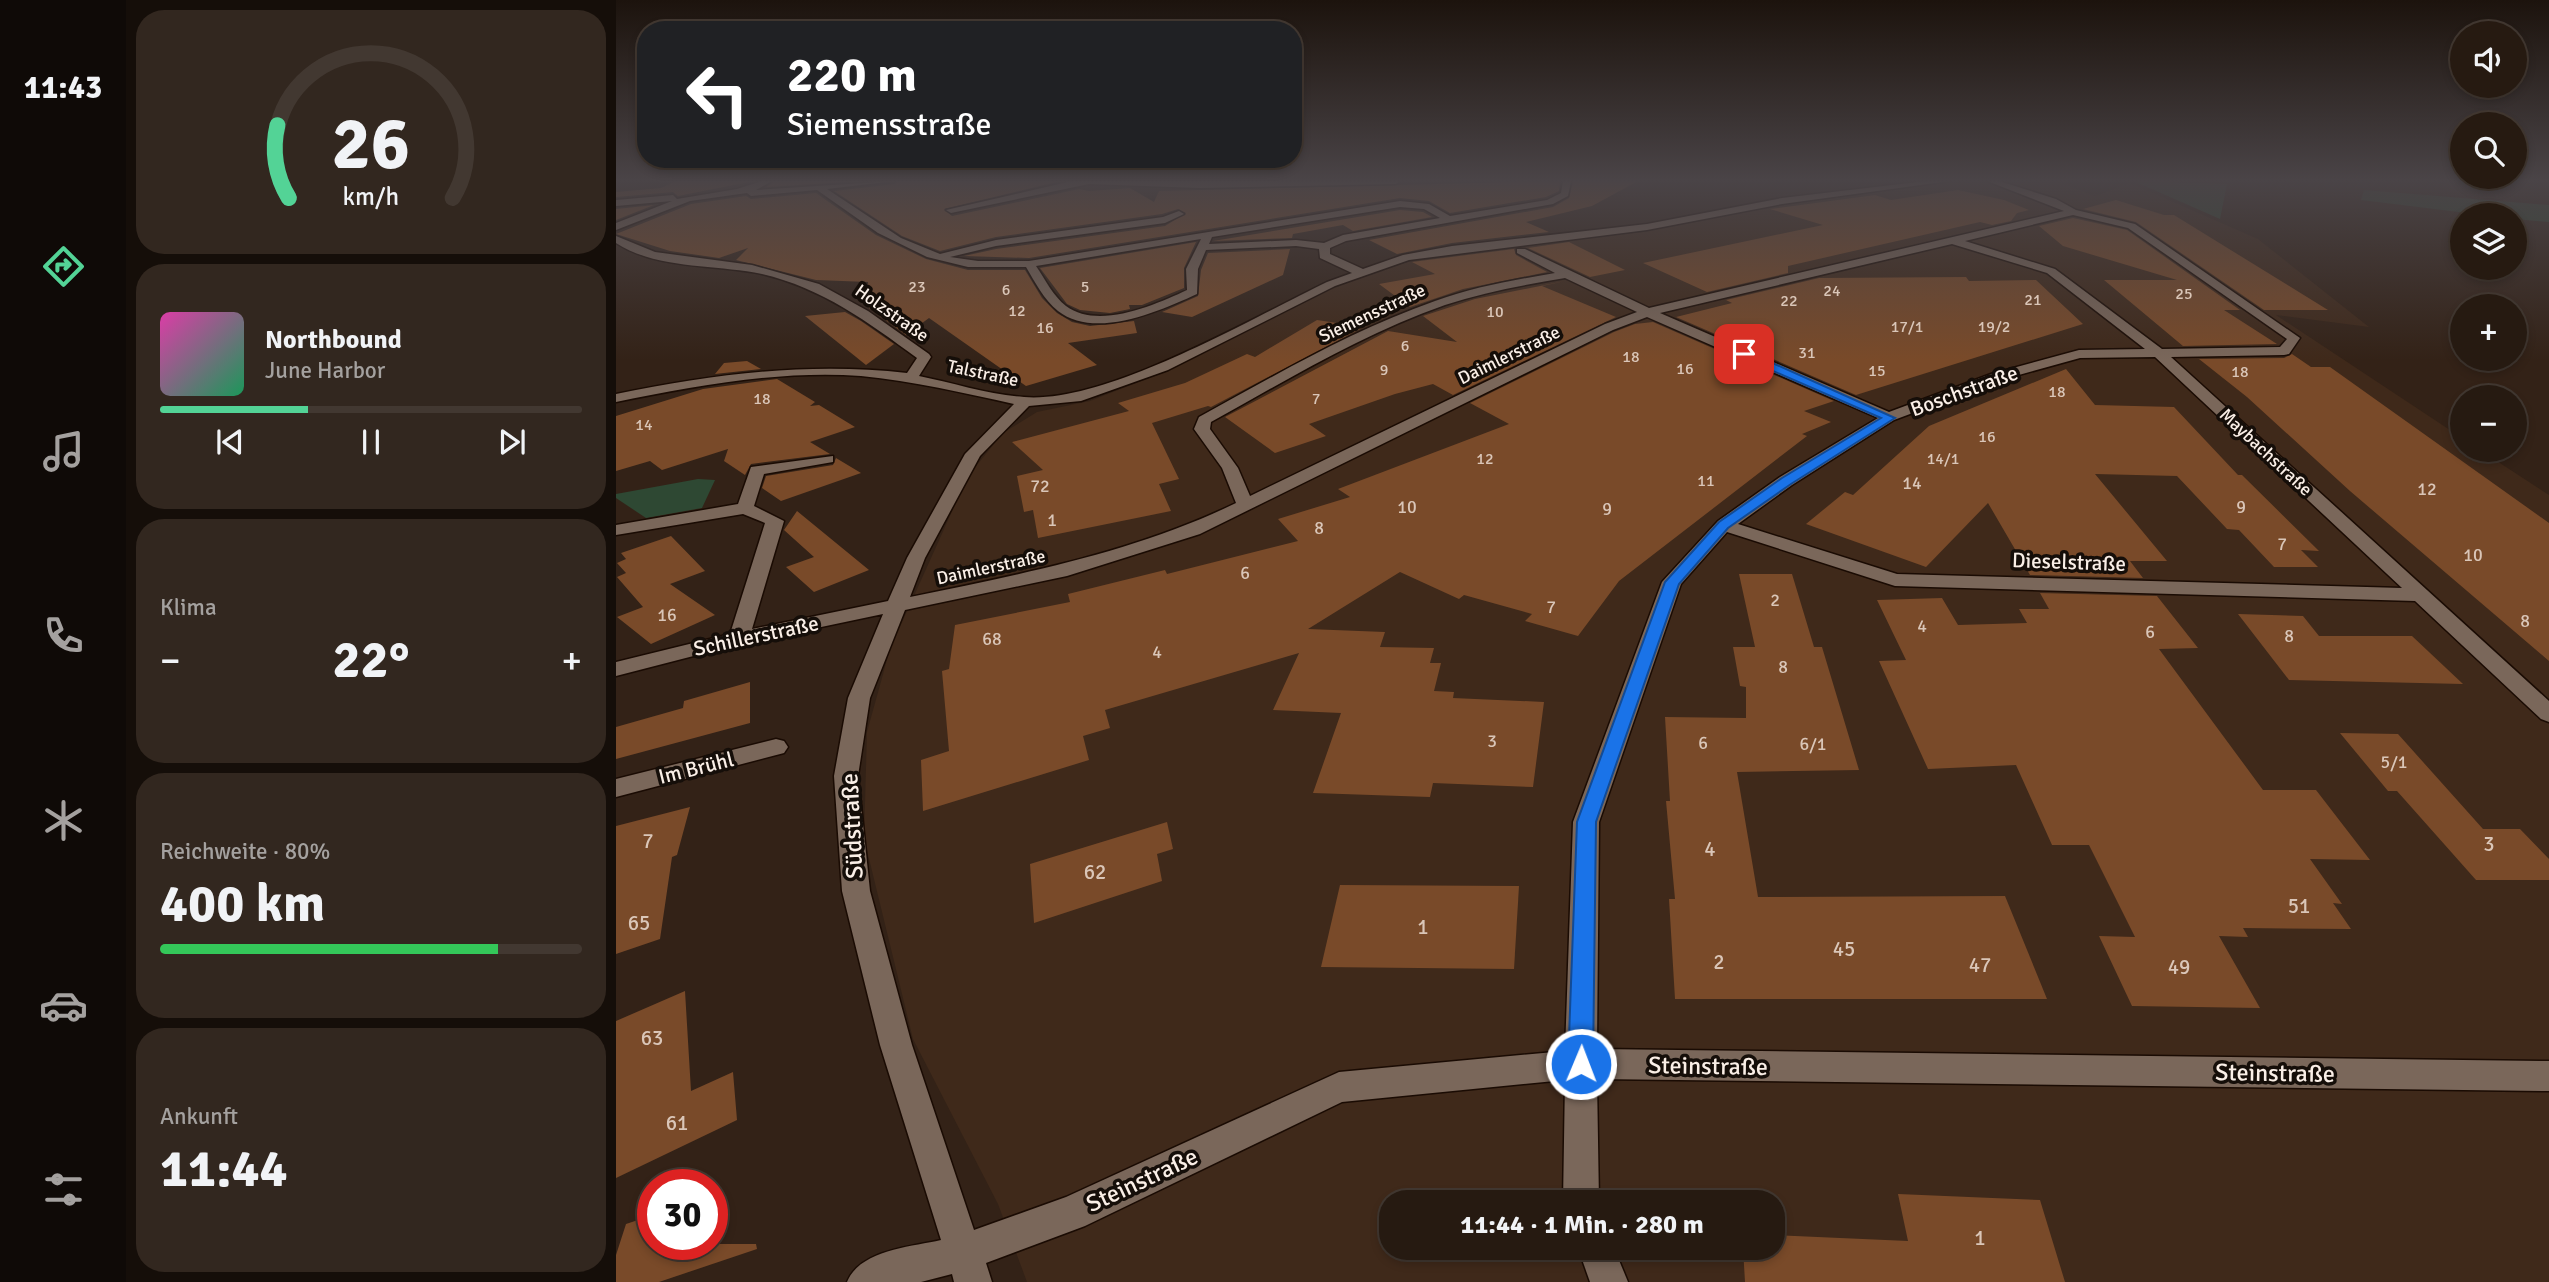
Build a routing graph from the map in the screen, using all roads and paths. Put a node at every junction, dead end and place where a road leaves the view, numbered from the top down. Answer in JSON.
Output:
{"nodes":[{"id":1,"x":618,"y":241,"type":"edge"},
{"id":2,"x":899,"y":241,"type":"edge"},
{"id":3,"x":1013,"y":241,"type":"edge"},
{"id":4,"x":1172,"y":241,"type":"edge"},
{"id":5,"x":1205,"y":241,"type":"edge"},
{"id":6,"x":1337,"y":241,"type":"edge"},
{"id":7,"x":1528,"y":241,"type":"edge"},
{"id":8,"x":1947,"y":241,"type":"edge"},
{"id":9,"x":1954,"y":241,"type":"edge"},
{"id":10,"x":2153,"y":241,"type":"edge"},
{"id":11,"x":1325,"y":246,"type":"junction"},
{"id":12,"x":1202,"y":247,"type":"junction"},
{"id":13,"x":1521,"y":251,"type":"dead end"},
{"id":14,"x":939,"y":257,"type":"junction"},
{"id":15,"x":1028,"y":264,"type":"junction"},
{"id":16,"x":1360,"y":271,"type":"junction"},
{"id":17,"x":1564,"y":275,"type":"junction"},
{"id":18,"x":1648,"y":312,"type":"junction"},
{"id":19,"x":2159,"y":353,"type":"junction"},
{"id":20,"x":911,"y":377,"type":"junction"},
{"id":21,"x":616,"y":398,"type":"edge"},
{"id":22,"x":1026,"y":402,"type":"junction"},
{"id":23,"x":1889,"y":418,"type":"junction"},
{"id":24,"x":827,"y":459,"type":"dead end"},
{"id":25,"x":1246,"y":507,"type":"junction"},
{"id":26,"x":745,"y":508,"type":"junction"},
{"id":27,"x":1724,"y":525,"type":"junction"},
{"id":28,"x":616,"y":530,"type":"edge"},
{"id":29,"x":2422,"y":595,"type":"junction"},
{"id":30,"x":896,"y":607,"type":"junction"},
{"id":31,"x":738,"y":638,"type":"junction"},
{"id":32,"x":616,"y":669,"type":"edge"},
{"id":33,"x":2549,"y":714,"type":"edge"},
{"id":34,"x":776,"y":747,"type":"dead end"},
{"id":35,"x":616,"y":789,"type":"edge"},
{"id":36,"x":1581,"y":1064,"type":"junction"},
{"id":37,"x":2549,"y":1076,"type":"edge"},
{"id":38,"x":1581,"y":1190,"type":"edge"},
{"id":39,"x":1601,"y":1260,"type":"edge"},
{"id":40,"x":968,"y":1268,"type":"edge"},
{"id":41,"x":866,"y":1282,"type":"edge"},
{"id":42,"x":1609,"y":1282,"type":"edge"}],
"edges":[{"from":1,"to":20,"type":"street","name":"Holzstraße"},
{"from":2,"to":14,"type":"street"},
{"from":3,"to":14,"type":"street"},
{"from":4,"to":15,"type":"street"},
{"from":5,"to":12,"type":"street"},
{"from":6,"to":11,"type":"street"},
{"from":7,"to":16,"type":"street","name":"Talstraße"},
{"from":8,"to":18,"type":"street","name":"Daimlerstraße"},
{"from":9,"to":19,"type":"street","name":"Maybachstraße"},
{"from":10,"to":19,"type":"street","name":"Boschstraße"},
{"from":11,"to":12,"type":"street"},
{"from":11,"to":16,"type":"street"},
{"from":12,"to":15,"type":"street"},
{"from":13,"to":17,"type":"street"},
{"from":14,"to":15,"type":"street"},
{"from":16,"to":22,"type":"street","name":"Talstraße"},
{"from":17,"to":18,"type":"street"},
{"from":17,"to":25,"type":"street","name":"Siemensstraße"},
{"from":18,"to":23,"type":"street"},
{"from":18,"to":25,"type":"street","name":"Daimlerstraße"},
{"from":19,"to":23,"type":"street","name":"Boschstraße"},
{"from":19,"to":29,"type":"street","name":"Maybachstraße"},
{"from":20,"to":21,"type":"street","name":"Talstraße"},
{"from":20,"to":22,"type":"street","name":"Talstraße"},
{"from":22,"to":30,"type":"street","name":"Südstraße"},
{"from":23,"to":27,"type":"street","name":"Boschstraße"},
{"from":24,"to":26,"type":"street"},
{"from":25,"to":30,"type":"street","name":"Daimlerstraße"},
{"from":26,"to":28,"type":"street"},
{"from":26,"to":31,"type":"street"},
{"from":27,"to":29,"type":"street","name":"Dieselstraße"},
{"from":27,"to":36,"type":"street","name":"Boschstraße"},
{"from":29,"to":33,"type":"street","name":"Maybachstraße"},
{"from":30,"to":31,"type":"street","name":"Schillerstraße"},
{"from":30,"to":40,"type":"street","name":"Südstraße"},
{"from":31,"to":32,"type":"street","name":"Schillerstraße"},
{"from":34,"to":35,"type":"street","name":"Im Brühl"},
{"from":36,"to":37,"type":"street","name":"Steinstraße"},
{"from":36,"to":38,"type":"street","name":"Boschstraße"},
{"from":36,"to":40,"type":"street","name":"Steinstraße"},
{"from":39,"to":42,"type":"street"},
{"from":40,"to":41,"type":"street","name":"Steinstraße"}]}
